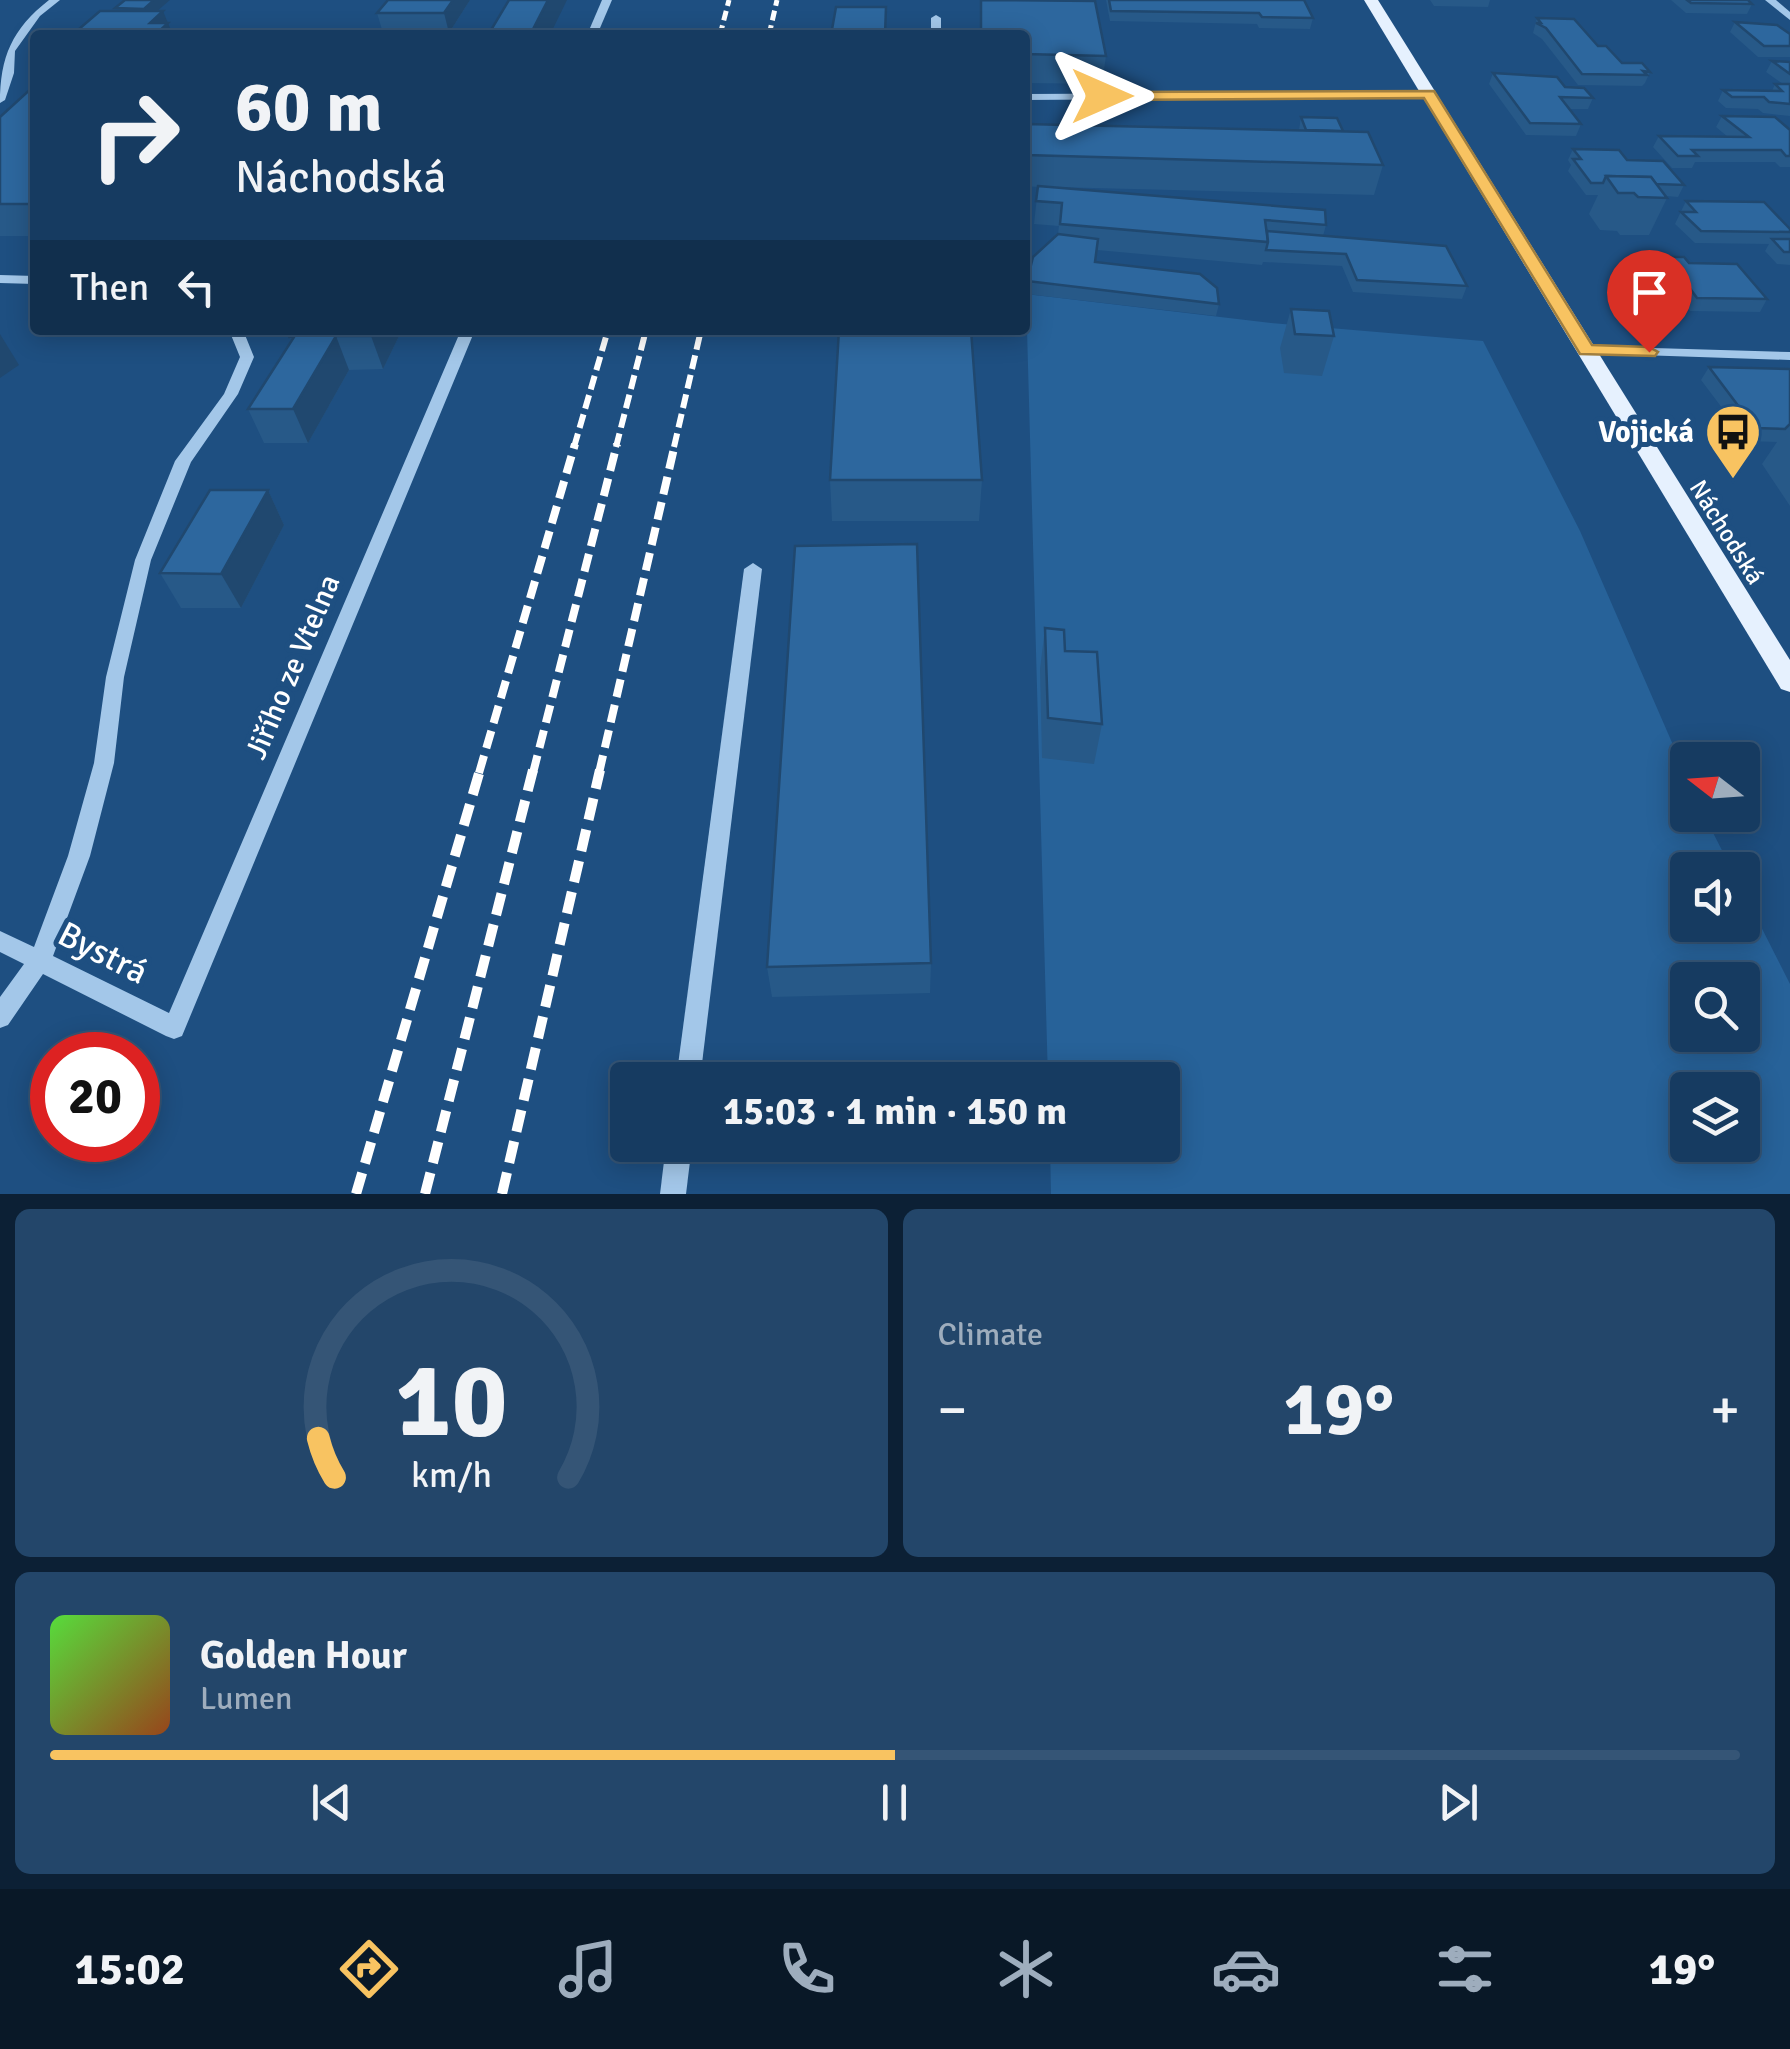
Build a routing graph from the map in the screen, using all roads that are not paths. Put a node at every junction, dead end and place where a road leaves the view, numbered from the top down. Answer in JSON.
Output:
{"nodes":[{"id":1,"x":55,"y":0,"type":"edge"},
{"id":2,"x":606,"y":0,"type":"edge"},
{"id":3,"x":1371,"y":0,"type":"edge"},
{"id":4,"x":1770,"y":0,"type":"edge"},
{"id":5,"x":1790,"y":16,"type":"edge"},
{"id":6,"x":936,"y":18,"type":"dead end"},
{"id":7,"x":594,"y":30,"type":"edge"},
{"id":8,"x":936,"y":30,"type":"edge"},
{"id":9,"x":1429,"y":94,"type":"junction"},
{"id":10,"x":1030,"y":97,"type":"edge"},
{"id":11,"x":0,"y":100,"type":"edge"},
{"id":12,"x":0,"y":278,"type":"edge"},
{"id":13,"x":30,"y":280,"type":"edge"},
{"id":14,"x":238,"y":335,"type":"edge"},
{"id":15,"x":466,"y":335,"type":"edge"},
{"id":16,"x":1586,"y":350,"type":"junction"},
{"id":17,"x":1790,"y":356,"type":"edge"},
{"id":18,"x":754,"y":570,"type":"dead end"},
{"id":19,"x":1790,"y":682,"type":"edge"},
{"id":20,"x":0,"y":940,"type":"edge"},
{"id":21,"x":40,"y":960,"type":"junction"},
{"id":22,"x":0,"y":1016,"type":"edge"},
{"id":23,"x":174,"y":1028,"type":"joint"},
{"id":24,"x":690,"y":1062,"type":"edge"},
{"id":25,"x":678,"y":1162,"type":"edge"},
{"id":26,"x":673,"y":1194,"type":"edge"}],
"edges":[{"from":1,"to":11,"type":"street"},
{"from":2,"to":7,"type":"street"},
{"from":3,"to":9,"type":"main road","name":"Náchodská"},
{"from":4,"to":5,"type":"street"},
{"from":6,"to":8,"type":"street"},
{"from":9,"to":10,"type":"street"},
{"from":9,"to":16,"type":"main road","name":"Náchodská"},
{"from":12,"to":13,"type":"street"},
{"from":14,"to":21,"type":"street"},
{"from":15,"to":23,"type":"street","name":"Jiřího ze Vtelna"},
{"from":16,"to":17,"type":"street"},
{"from":16,"to":19,"type":"main road","name":"Náchodská"},
{"from":18,"to":24,"type":"street"},
{"from":20,"to":21,"type":"street","name":"Bystrá"},
{"from":21,"to":22,"type":"street"},
{"from":21,"to":23,"type":"street","name":"Bystrá"},
{"from":25,"to":26,"type":"street"}]}
